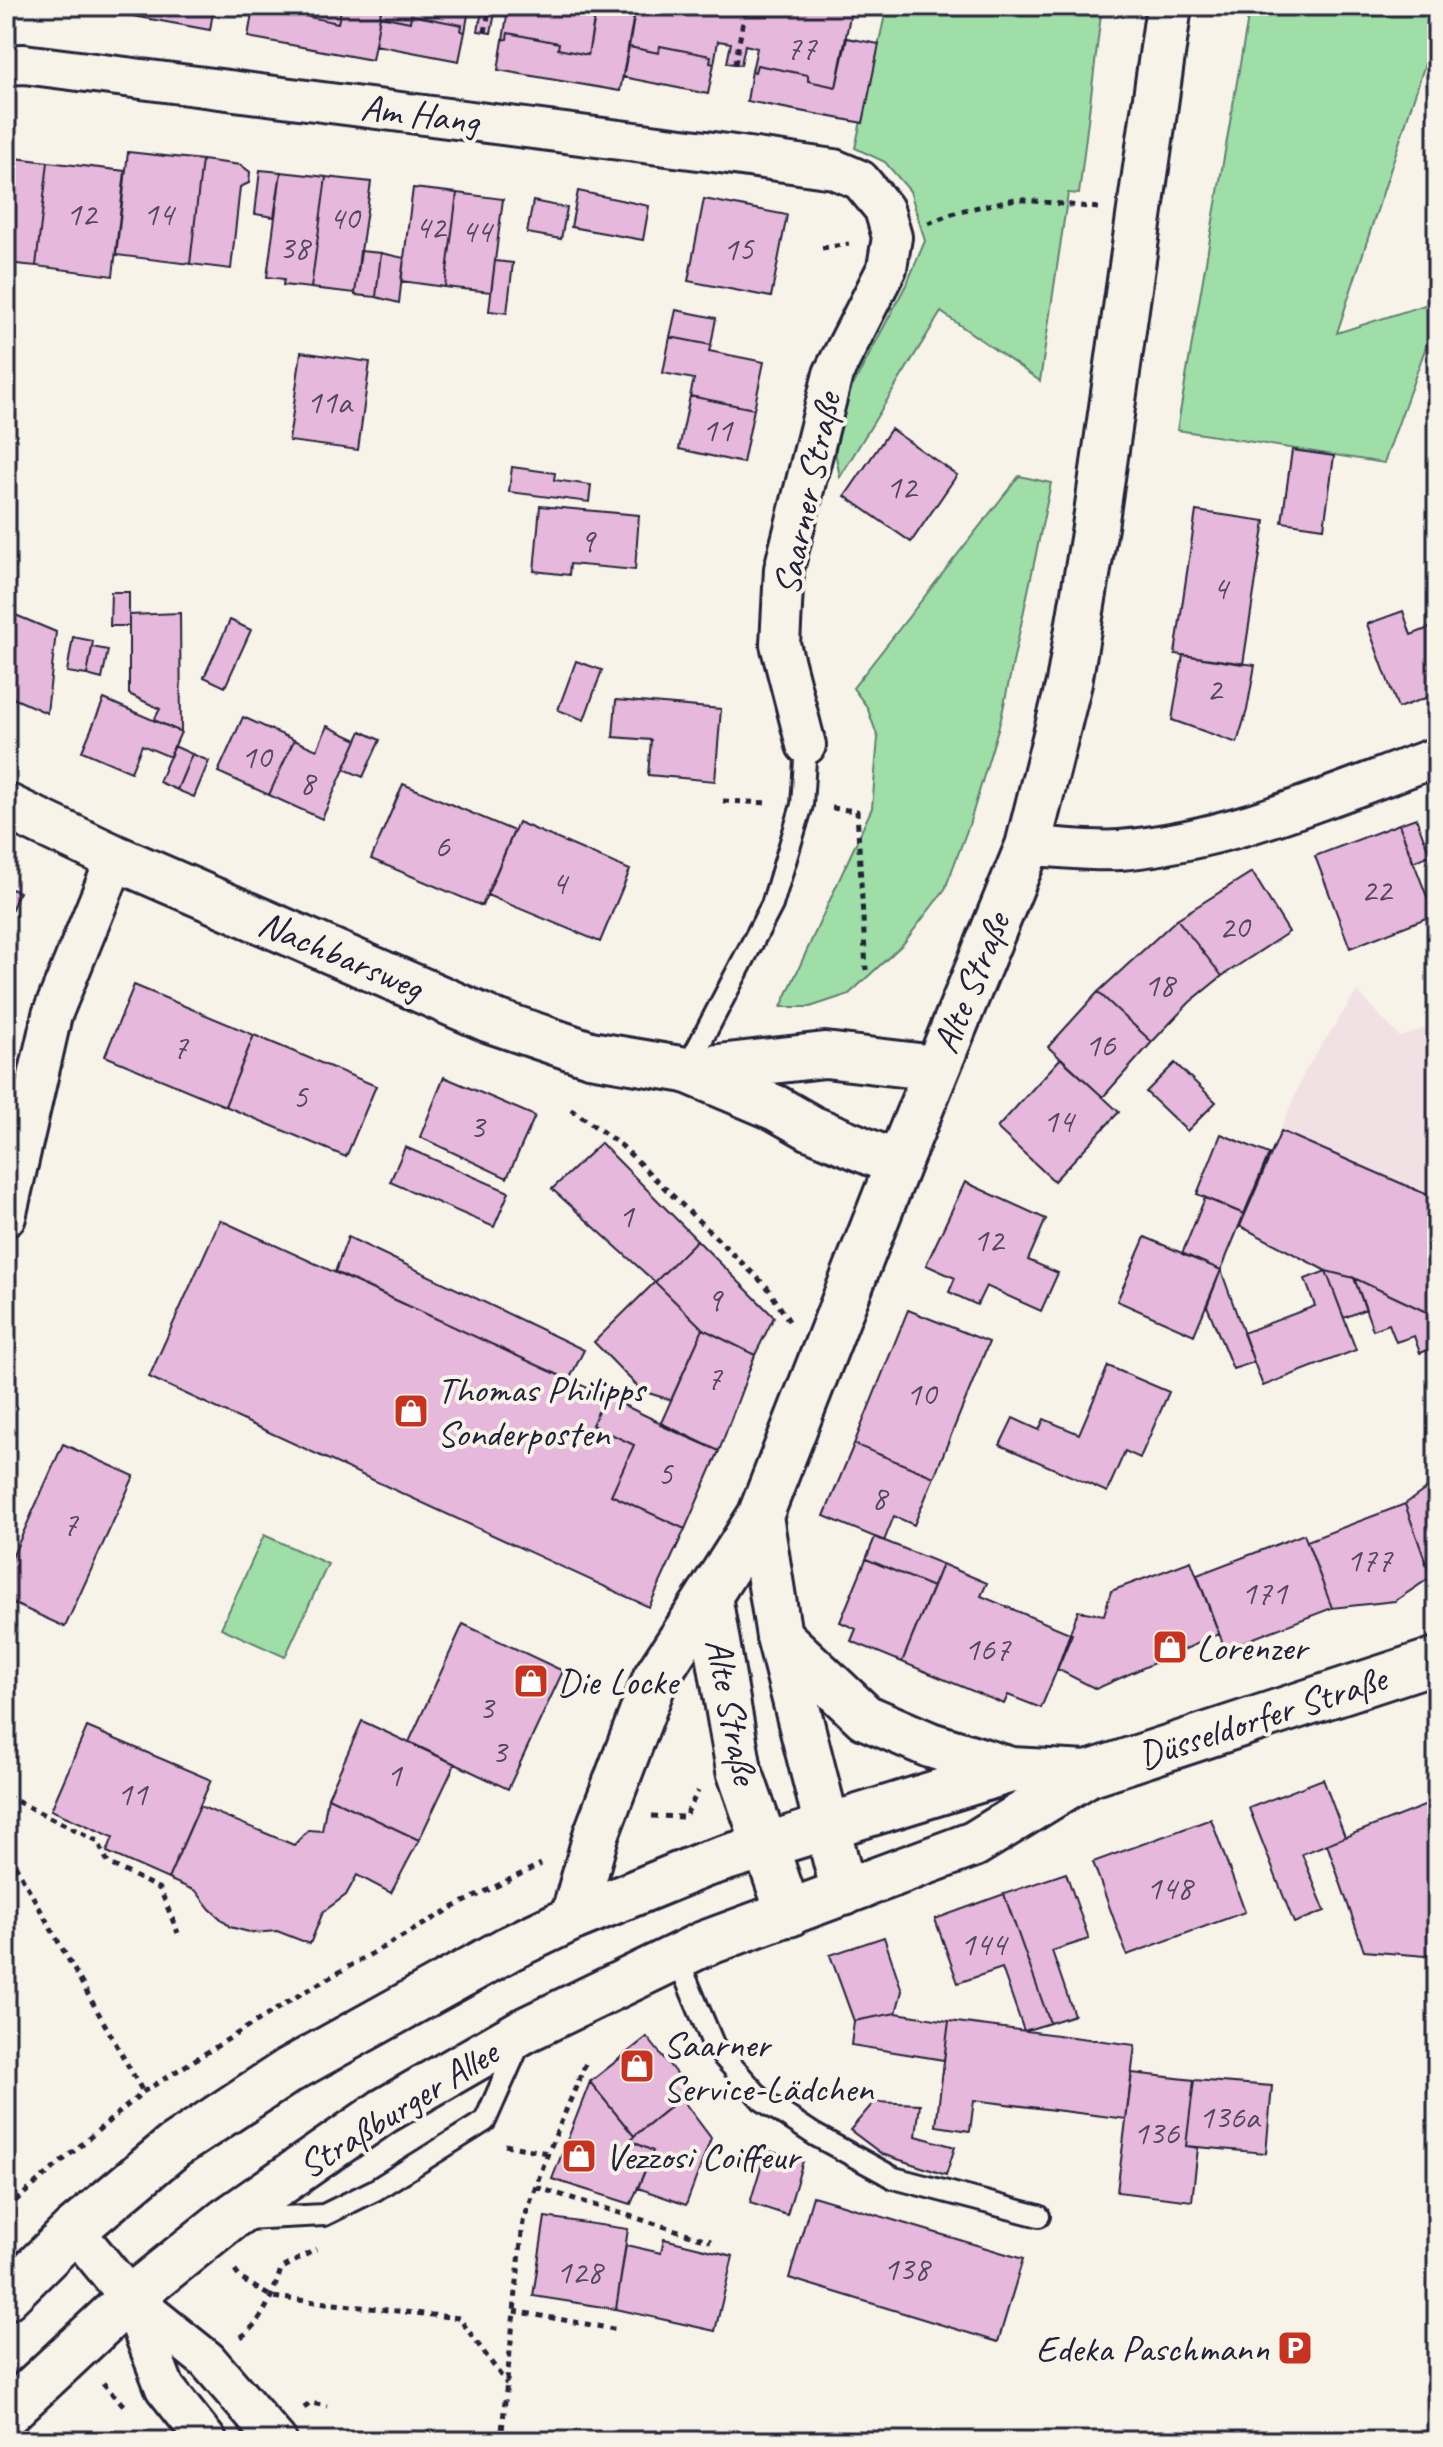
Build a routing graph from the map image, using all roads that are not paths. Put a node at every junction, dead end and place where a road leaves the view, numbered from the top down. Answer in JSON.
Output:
{"nodes":[{"id":1,"x":1169,"y":6,"type":"edge"},
{"id":2,"x":6,"y":65,"type":"edge"},
{"id":3,"x":892,"y":237,"type":"joint"},
{"id":4,"x":806,"y":745,"type":"joint"},
{"id":5,"x":1437,"y":757,"type":"edge"},
{"id":6,"x":6,"y":806,"type":"edge"},
{"id":7,"x":1028,"y":846,"type":"junction"},
{"id":8,"x":116,"y":858,"type":"junction"},
{"id":9,"x":936,"y":1068,"type":"junction"},
{"id":10,"x":686,"y":1070,"type":"junction"},
{"id":11,"x":898,"y":1164,"type":"junction"},
{"id":12,"x":6,"y":1217,"type":"edge"},
{"id":13,"x":760,"y":1516,"type":"junction"},
{"id":14,"x":709,"y":1596,"type":"junction"},
{"id":15,"x":779,"y":1636,"type":"junction"},
{"id":16,"x":1434,"y":1669,"type":"edge"},
{"id":17,"x":1011,"y":1770,"type":"junction"},
{"id":18,"x":1088,"y":1774,"type":"junction"},
{"id":19,"x":826,"y":1828,"type":"junction"},
{"id":20,"x":766,"y":1846,"type":"junction"},
{"id":21,"x":844,"y":1893,"type":"junction"},
{"id":22,"x":789,"y":1914,"type":"junction"},
{"id":23,"x":573,"y":1918,"type":"junction"},
{"id":24,"x":676,"y":1955,"type":"junction"},
{"id":25,"x":525,"y":2030,"type":"junction"},
{"id":26,"x":1039,"y":2216,"type":"dead end"},
{"id":27,"x":217,"y":2228,"type":"junction"},
{"id":28,"x":74,"y":2230,"type":"junction"},
{"id":29,"x":6,"y":2297,"type":"edge"},
{"id":30,"x":130,"y":2298,"type":"junction"},
{"id":31,"x":6,"y":2414,"type":"edge"},
{"id":32,"x":207,"y":2441,"type":"edge"},
{"id":33,"x":277,"y":2441,"type":"edge"}],
"edges":[{"from":1,"to":7,"type":"main road"},
{"from":2,"to":3,"type":"street","name":"Am Hang"},
{"from":3,"to":4,"type":"street","name":"Saarner Straße"},
{"from":4,"to":10,"type":"lane","name":"Saarner Straße"},
{"from":5,"to":7,"type":"street"},
{"from":6,"to":8,"type":"main road","name":"Nachbarsweg"},
{"from":7,"to":9,"type":"main road","name":"Alte Straße"},
{"from":8,"to":10,"type":"main road","name":"Nachbarsweg"},
{"from":8,"to":12,"type":"street"},
{"from":9,"to":10,"type":"main road","name":"Nachbarsweg"},
{"from":9,"to":11,"type":"main road","name":"Alte Straße"},
{"from":10,"to":11,"type":"main road","name":"Nachbarsweg"},
{"from":11,"to":13,"type":"main road","name":"Alte Straße"},
{"from":13,"to":14,"type":"main road","name":"Alte Straße"},
{"from":13,"to":15,"type":"main road","name":"Alte Straße"},
{"from":14,"to":20,"type":"main road","name":"Alte Straße"},
{"from":14,"to":23,"type":"main road"},
{"from":15,"to":17,"type":"main road"},
{"from":15,"to":19,"type":"main road","name":"Alte Straße"},
{"from":16,"to":18,"type":"main road","name":"Düsseldorfer Straße"},
{"from":17,"to":18,"type":"main road","name":"Düsseldorfer Straße"},
{"from":17,"to":19,"type":"main road","name":"Düsseldorfer Straße"},
{"from":18,"to":21,"type":"main road","name":"Düsseldorfer Straße"},
{"from":19,"to":20,"type":"main road"},
{"from":19,"to":21,"type":"main road","name":"Alte Straße"},
{"from":20,"to":22,"type":"main road","name":"Alte Straße"},
{"from":20,"to":23,"type":"main road"},
{"from":21,"to":22,"type":"main road","name":"Straßburger Allee"},
{"from":22,"to":24,"type":"main road","name":"Straßburger Allee"},
{"from":23,"to":28,"type":"main road"},
{"from":24,"to":25,"type":"main road","name":"Straßburger Allee"},
{"from":24,"to":26,"type":"lane"},
{"from":25,"to":27,"type":"main road","name":"Straßburger Allee"},
{"from":25,"to":27,"type":"lane"},
{"from":27,"to":30,"type":"main road","name":"Straßburger Allee"},
{"from":28,"to":29,"type":"main road"},
{"from":28,"to":30,"type":"street"},
{"from":30,"to":31,"type":"main road","name":"Straßburger Allee"},
{"from":30,"to":32,"type":"street"},
{"from":30,"to":33,"type":"street"}]}
